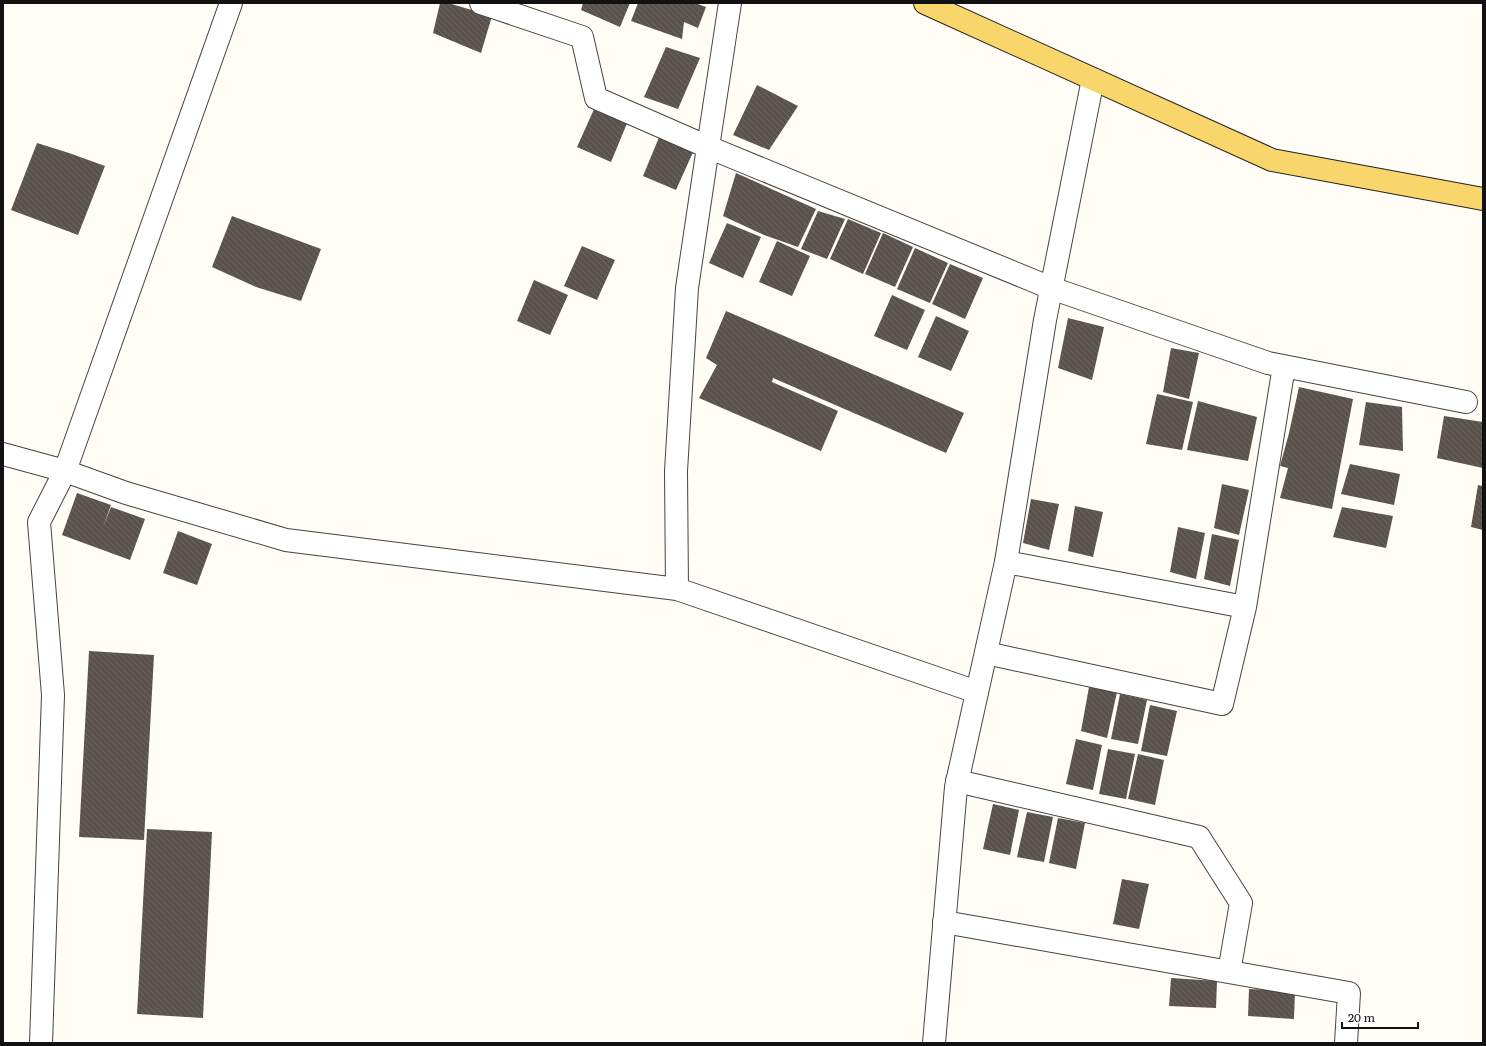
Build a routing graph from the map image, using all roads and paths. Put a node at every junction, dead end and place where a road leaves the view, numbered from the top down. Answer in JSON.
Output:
{"nodes":[{"id":1,"x":231,"y":3,"type":"edge"},
{"id":2,"x":481,"y":3,"type":"edge"},
{"id":3,"x":730,"y":3,"type":"edge"},
{"id":4,"x":925,"y":3,"type":"edge"},
{"id":5,"x":1093,"y":79,"type":"junction"},
{"id":6,"x":708,"y":147,"type":"junction"},
{"id":7,"x":1483,"y":199,"type":"edge"},
{"id":8,"x":1051,"y":288,"type":"junction"},
{"id":9,"x":1284,"y":366,"type":"junction"},
{"id":10,"x":1466,"y":402,"type":"dead end"},
{"id":11,"x":3,"y":454,"type":"edge"},
{"id":12,"x":65,"y":471,"type":"junction"},
{"id":13,"x":1006,"y":562,"type":"junction"},
{"id":14,"x":678,"y":589,"type":"junction"},
{"id":15,"x":1245,"y":607,"type":"junction"},
{"id":16,"x":986,"y":653,"type":"junction"},
{"id":17,"x":977,"y":692,"type":"junction"},
{"id":18,"x":958,"y":781,"type":"junction"},
{"id":19,"x":944,"y":922,"type":"junction"},
{"id":20,"x":1228,"y":972,"type":"junction"},
{"id":21,"x":41,"y":1043,"type":"edge"},
{"id":22,"x":934,"y":1043,"type":"edge"},
{"id":23,"x":1346,"y":1043,"type":"edge"}],
"edges":[{"from":1,"to":12,"type":"street"},
{"from":2,"to":6,"type":"street"},
{"from":3,"to":6,"type":"street"},
{"from":4,"to":5,"type":"main road"},
{"from":5,"to":7,"type":"main road"},
{"from":5,"to":8,"type":"street"},
{"from":6,"to":8,"type":"street"},
{"from":6,"to":14,"type":"street"},
{"from":8,"to":9,"type":"street"},
{"from":8,"to":13,"type":"street"},
{"from":9,"to":10,"type":"street"},
{"from":9,"to":15,"type":"street"},
{"from":11,"to":12,"type":"street"},
{"from":12,"to":14,"type":"street"},
{"from":12,"to":21,"type":"street"},
{"from":13,"to":15,"type":"street"},
{"from":13,"to":16,"type":"street"},
{"from":14,"to":17,"type":"street"},
{"from":15,"to":16,"type":"street"},
{"from":16,"to":17,"type":"street"},
{"from":17,"to":18,"type":"street"},
{"from":18,"to":19,"type":"street"},
{"from":18,"to":20,"type":"street"},
{"from":19,"to":20,"type":"street"},
{"from":19,"to":22,"type":"street"},
{"from":20,"to":23,"type":"street"}]}
